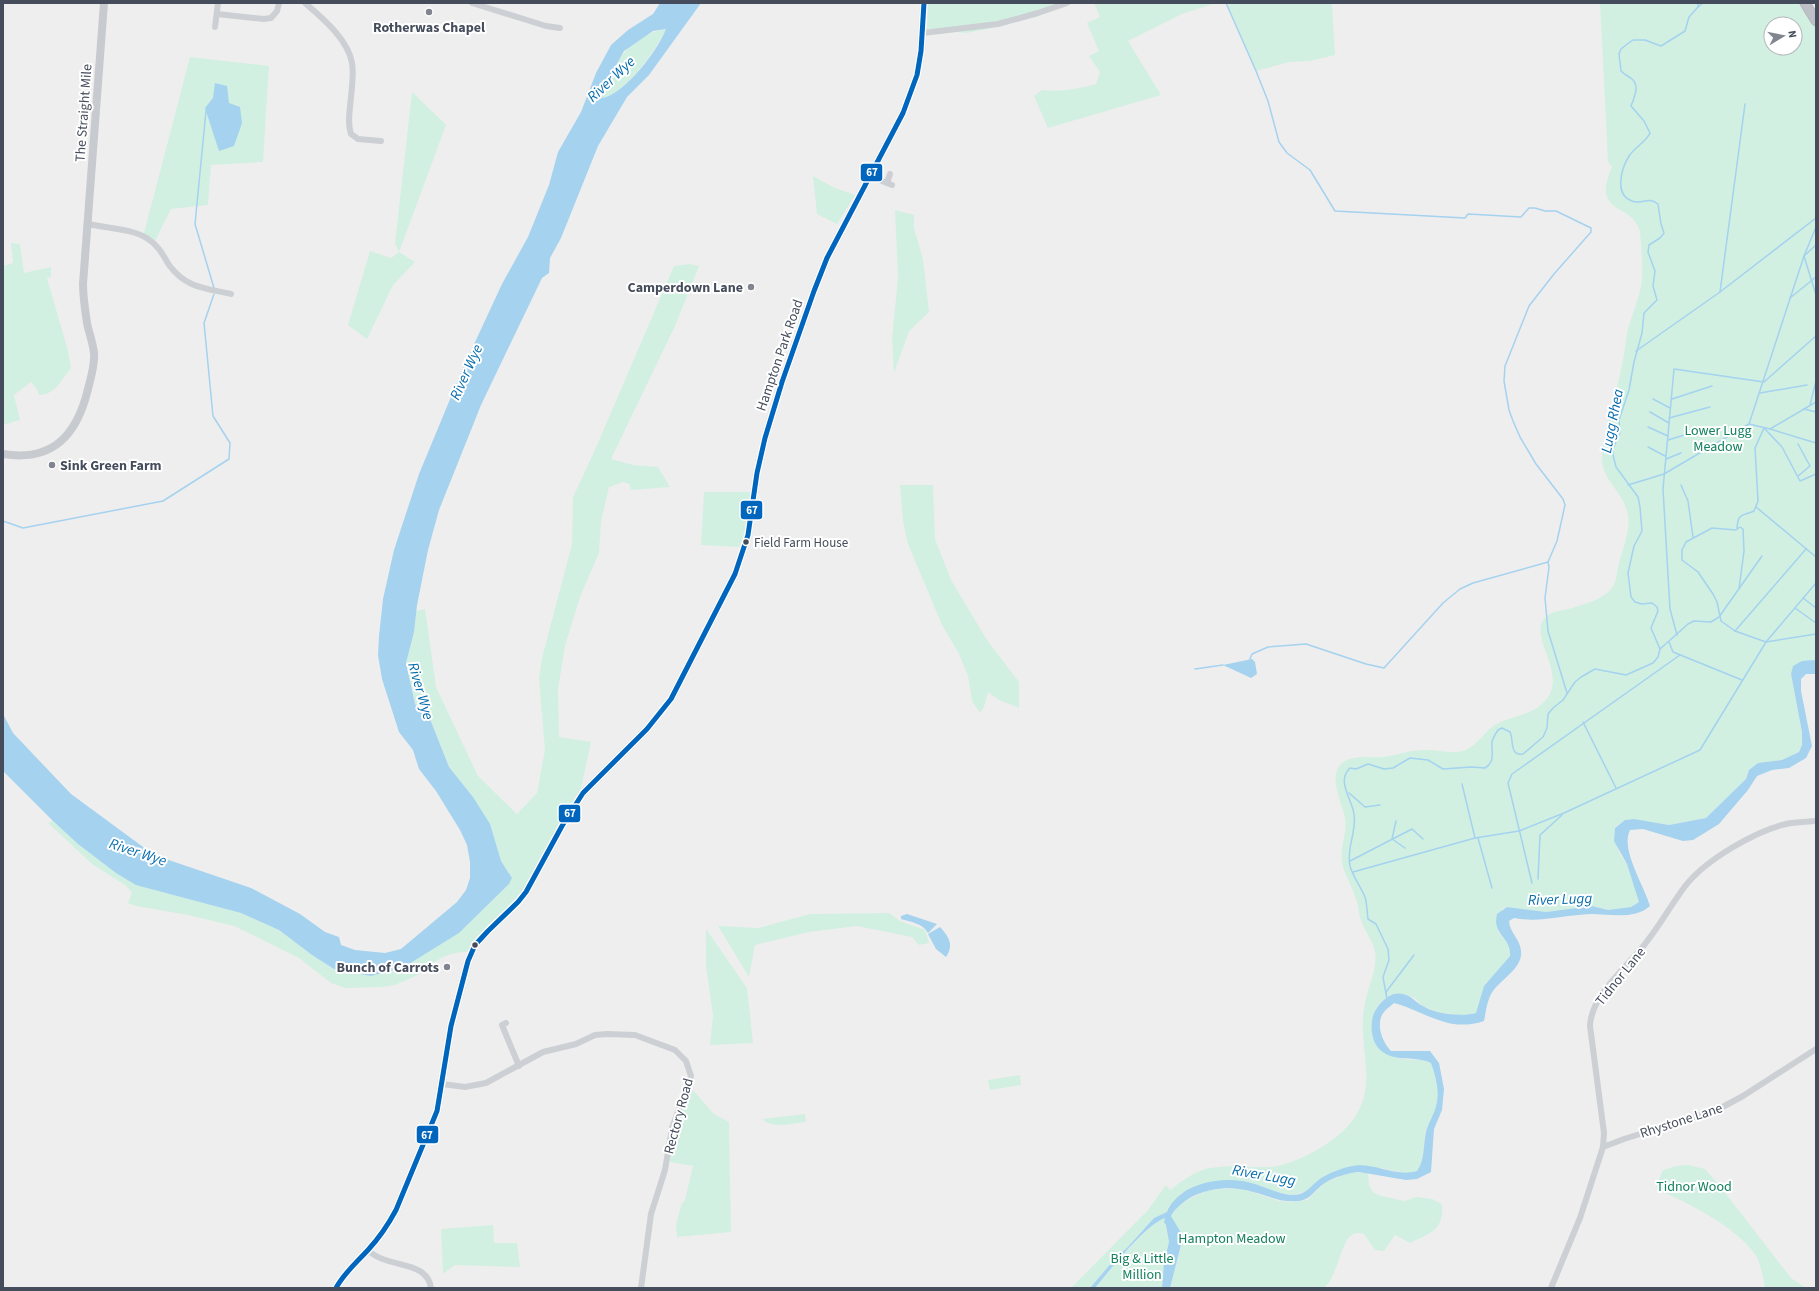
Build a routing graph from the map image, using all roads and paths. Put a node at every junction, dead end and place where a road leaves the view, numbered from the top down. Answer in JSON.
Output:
{"nodes":[{"id":1,"x":104,"y":3,"type":"edge"},
{"id":2,"x":218,"y":3,"type":"edge"},
{"id":3,"x":279,"y":3,"type":"edge"},
{"id":4,"x":305,"y":3,"type":"edge"},
{"id":5,"x":472,"y":3,"type":"edge"},
{"id":6,"x":924,"y":3,"type":"edge"},
{"id":7,"x":1067,"y":3,"type":"edge"},
{"id":8,"x":1805,"y":3,"type":"edge"},
{"id":9,"x":217,"y":14,"type":"junction"},
{"id":10,"x":1816,"y":21,"type":"edge"},
{"id":11,"x":215,"y":27,"type":"dead end"},
{"id":12,"x":560,"y":28,"type":"dead end"},
{"id":13,"x":923,"y":33,"type":"junction"},
{"id":14,"x":381,"y":141,"type":"dead end"},
{"id":15,"x":890,"y":174,"type":"dead end"},
{"id":16,"x":870,"y":176,"type":"junction"},
{"id":17,"x":88,"y":224,"type":"junction"},
{"id":18,"x":231,"y":294,"type":"dead end"},
{"id":19,"x":3,"y":454,"type":"edge"},
{"id":20,"x":1816,"y":821,"type":"edge"},
{"id":21,"x":502,"y":1024,"type":"dead end"},
{"id":22,"x":1816,"y":1049,"type":"edge"},
{"id":23,"x":519,"y":1066,"type":"junction"},
{"id":24,"x":442,"y":1084,"type":"junction"},
{"id":25,"x":1604,"y":1148,"type":"junction"},
{"id":26,"x":368,"y":1250,"type":"junction"},
{"id":27,"x":336,"y":1288,"type":"edge"},
{"id":28,"x":431,"y":1288,"type":"edge"},
{"id":29,"x":641,"y":1288,"type":"edge"},
{"id":30,"x":1551,"y":1288,"type":"edge"}],
"edges":[{"from":1,"to":17,"type":"main road","name":"The Straight Mile"},
{"from":2,"to":9,"type":"street"},
{"from":3,"to":9,"type":"street"},
{"from":4,"to":14,"type":"street"},
{"from":5,"to":12,"type":"street"},
{"from":6,"to":13,"type":"main road","name":"Hampton Park Road"},
{"from":7,"to":13,"type":"street"},
{"from":8,"to":10,"type":"highway"},
{"from":9,"to":11,"type":"street"},
{"from":13,"to":16,"type":"main road","name":"Hampton Park Road"},
{"from":15,"to":16,"type":"street"},
{"from":16,"to":24,"type":"main road","name":"Hampton Park Road"},
{"from":17,"to":18,"type":"street"},
{"from":17,"to":19,"type":"main road","name":"The Straight Mile"},
{"from":20,"to":25,"type":"street","name":"Tidnor Lane"},
{"from":21,"to":23,"type":"street"},
{"from":22,"to":25,"type":"street","name":"Rhystone Lane"},
{"from":23,"to":24,"type":"street","name":"Rectory Road"},
{"from":23,"to":29,"type":"street","name":"Rectory Road"},
{"from":24,"to":26,"type":"main road","name":"Hampton Park Road"},
{"from":25,"to":30,"type":"street","name":"Tidnor Lane"},
{"from":26,"to":27,"type":"main road","name":"Hampton Park Road"},
{"from":26,"to":28,"type":"street"}]}
